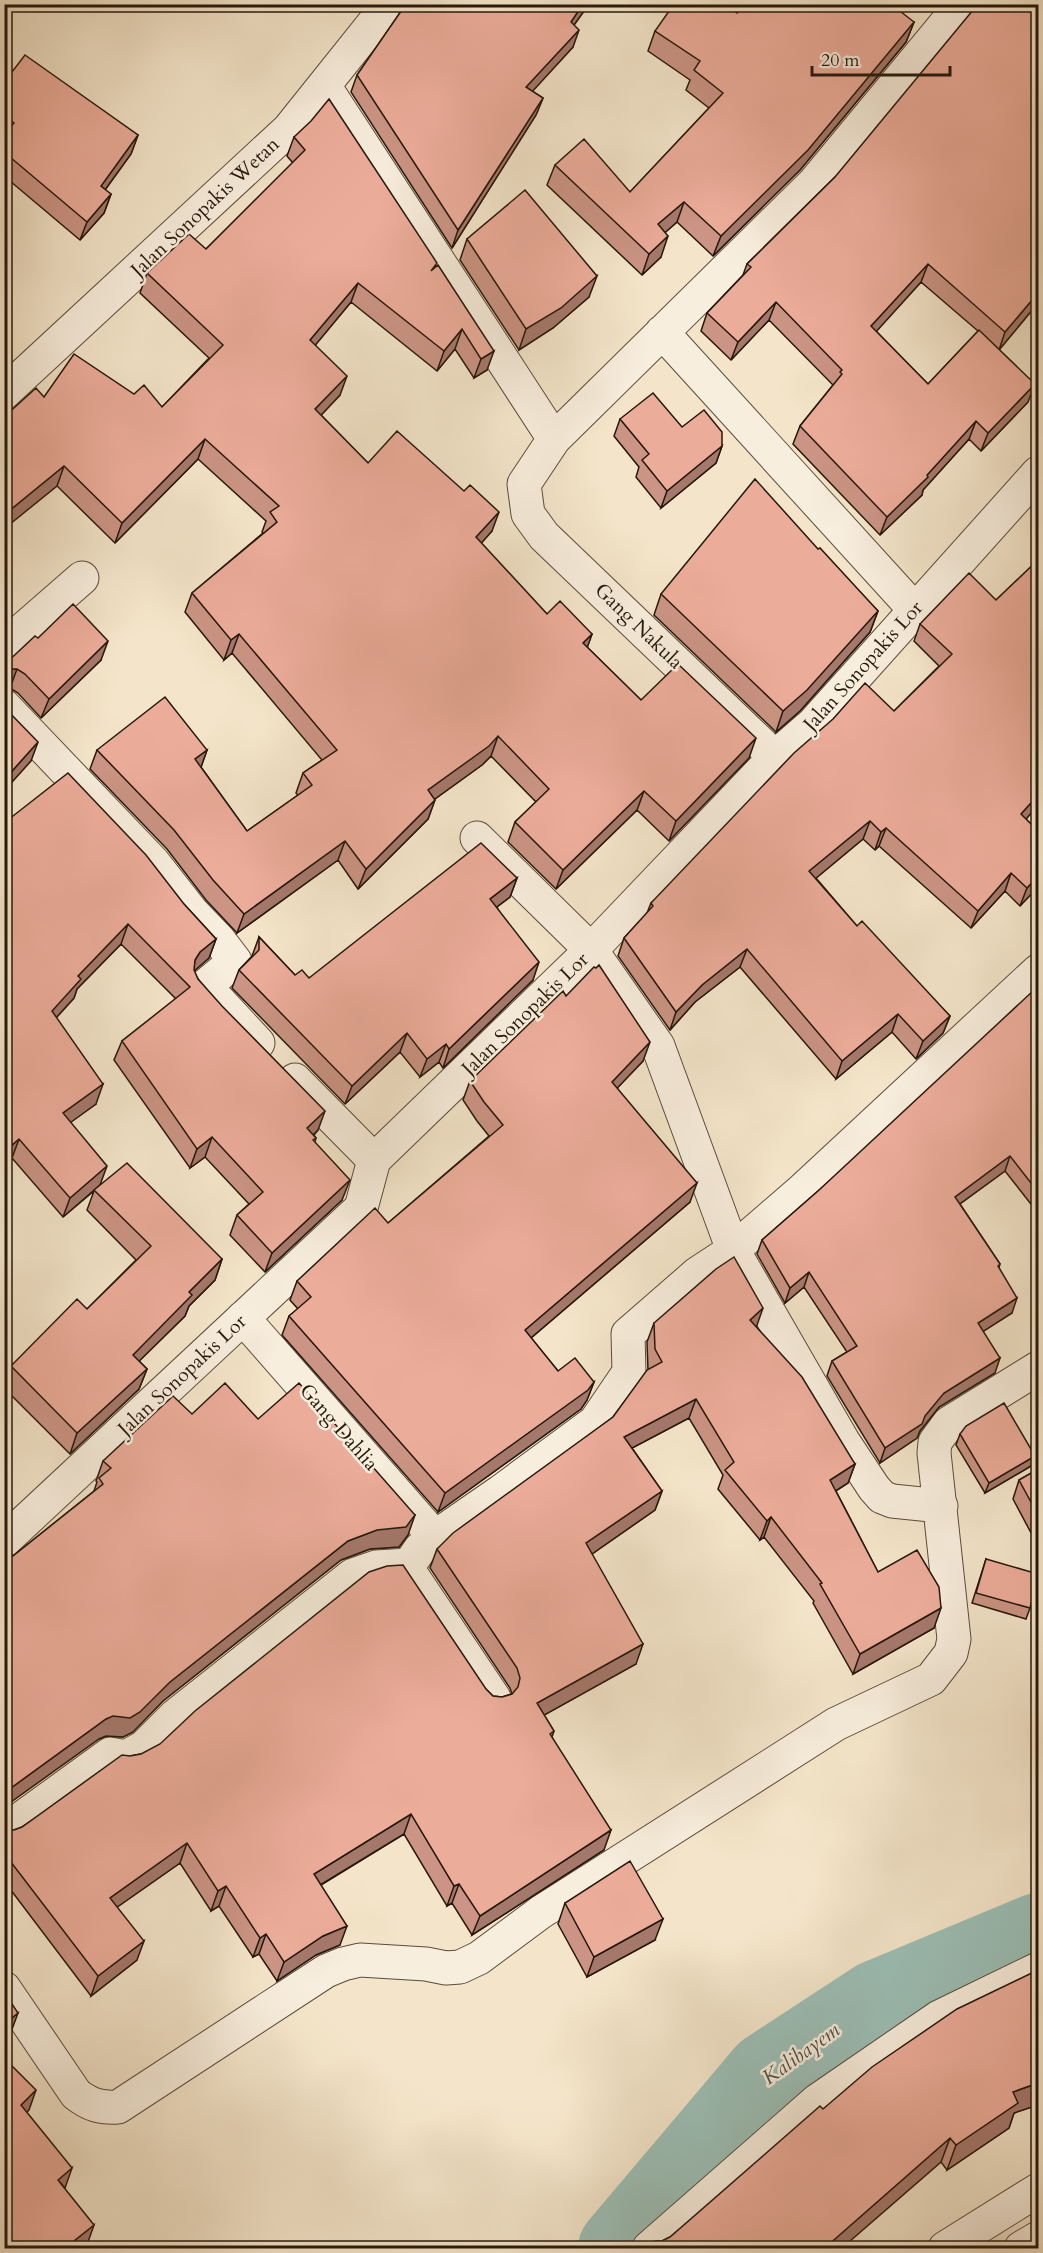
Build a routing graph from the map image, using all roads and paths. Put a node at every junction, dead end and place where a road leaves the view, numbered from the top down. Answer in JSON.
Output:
{"nodes":[{"id":1,"x":389,"y":4,"type":"edge"},
{"id":2,"x":962,"y":4,"type":"edge"},
{"id":3,"x":325,"y":87,"type":"junction"},
{"id":4,"x":662,"y":332,"type":"junction"},
{"id":5,"x":4,"y":393,"type":"edge"},
{"id":6,"x":554,"y":438,"type":"junction"},
{"id":7,"x":1037,"y":478,"type":"edge"},
{"id":8,"x":82,"y":578,"type":"dead end"},
{"id":9,"x":915,"y":610,"type":"junction"},
{"id":10,"x":4,"y":646,"type":"edge"},
{"id":11,"x":4,"y":706,"type":"edge"},
{"id":12,"x":775,"y":757,"type":"junction"},
{"id":13,"x":477,"y":838,"type":"dead end"},
{"id":14,"x":591,"y":950,"type":"junction"},
{"id":15,"x":1038,"y":971,"type":"edge"},
{"id":16,"x":374,"y":1160,"type":"junction"},
{"id":17,"x":733,"y":1250,"type":"junction"},
{"id":18,"x":243,"y":1318,"type":"junction"},
{"id":19,"x":1038,"y":1368,"type":"edge"},
{"id":20,"x":941,"y":1506,"type":"junction"},
{"id":21,"x":435,"y":1537,"type":"junction"},
{"id":22,"x":5,"y":1540,"type":"edge"},
{"id":23,"x":410,"y":1565,"type":"junction"},
{"id":24,"x":494,"y":1698,"type":"edge"},
{"id":25,"x":4,"y":1831,"type":"edge"},
{"id":26,"x":1038,"y":1969,"type":"edge"},
{"id":27,"x":4,"y":1988,"type":"edge"},
{"id":28,"x":1038,"y":2190,"type":"edge"},
{"id":29,"x":1038,"y":2238,"type":"edge"},
{"id":30,"x":650,"y":2248,"type":"edge"},
{"id":31,"x":945,"y":2248,"type":"edge"},
{"id":32,"x":1021,"y":2248,"type":"edge"}],
"edges":[{"from":1,"to":3,"type":"street","name":"Jalan Sonopakis Wetan"},
{"from":2,"to":4,"type":"street"},
{"from":3,"to":5,"type":"street","name":"Jalan Sonopakis Wetan"},
{"from":3,"to":6,"type":"street"},
{"from":4,"to":6,"type":"street"},
{"from":4,"to":9,"type":"street"},
{"from":6,"to":12,"type":"street","name":"Gang Nakula"},
{"from":7,"to":9,"type":"street","name":"Jalan Sonopakis Lor"},
{"from":8,"to":10,"type":"street"},
{"from":9,"to":12,"type":"street","name":"Jalan Sonopakis Lor"},
{"from":11,"to":16,"type":"street"},
{"from":12,"to":14,"type":"street","name":"Jalan Sonopakis Lor"},
{"from":13,"to":14,"type":"street"},
{"from":14,"to":16,"type":"street","name":"Jalan Sonopakis Lor"},
{"from":14,"to":17,"type":"street"},
{"from":15,"to":17,"type":"street"},
{"from":16,"to":18,"type":"street","name":"Jalan Sonopakis Lor"},
{"from":17,"to":20,"type":"street"},
{"from":17,"to":21,"type":"street"},
{"from":18,"to":21,"type":"street","name":"Gang Dahlia"},
{"from":18,"to":22,"type":"street","name":"Jalan Sonopakis Lor"},
{"from":19,"to":20,"type":"street"},
{"from":20,"to":27,"type":"street"},
{"from":21,"to":23,"type":"street"},
{"from":23,"to":24,"type":"street"},
{"from":23,"to":25,"type":"street"},
{"from":26,"to":30,"type":"street"},
{"from":28,"to":31,"type":"street"},
{"from":29,"to":32,"type":"street"}]}
